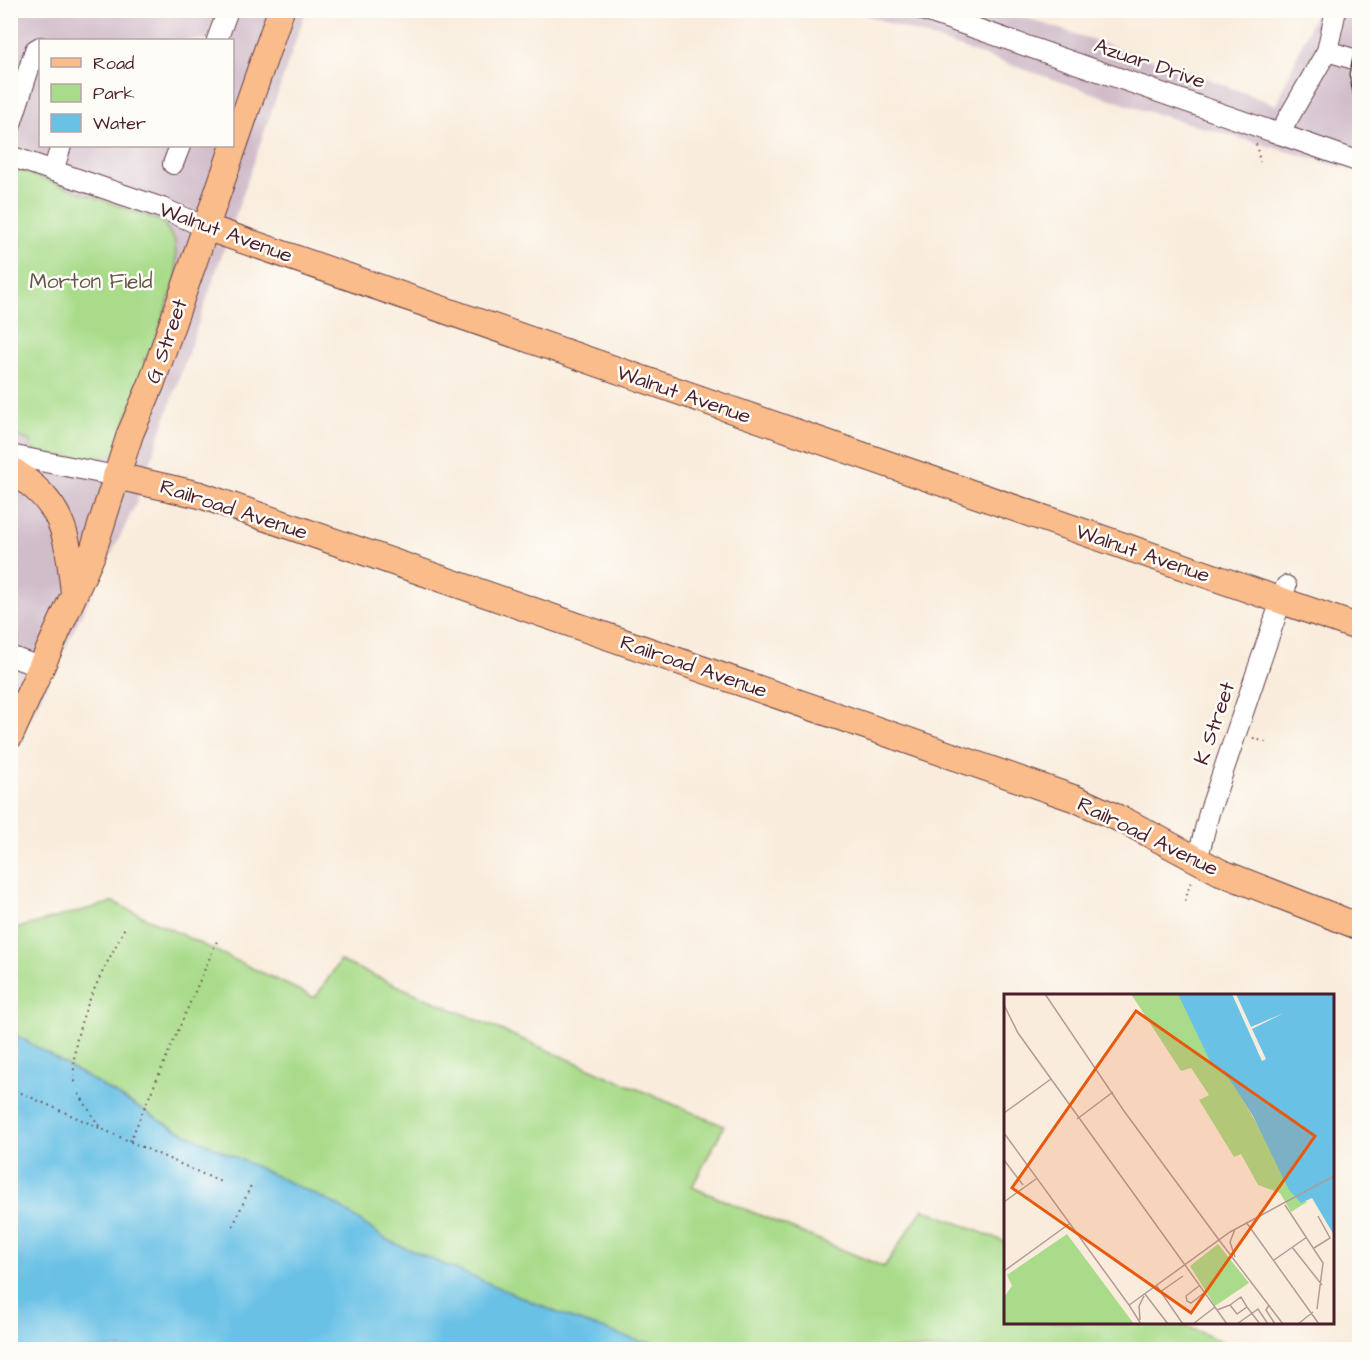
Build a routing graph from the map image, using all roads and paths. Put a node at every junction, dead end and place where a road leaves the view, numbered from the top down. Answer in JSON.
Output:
{"nodes":[{"id":1,"x":228,"y":10,"type":"edge"},
{"id":2,"x":923,"y":10,"type":"edge"},
{"id":3,"x":1336,"y":10,"type":"edge"},
{"id":4,"x":274,"y":12,"type":"edge"},
{"id":5,"x":948,"y":14,"type":"edge"},
{"id":6,"x":217,"y":39,"type":"edge"},
{"id":7,"x":39,"y":48,"type":"edge"},
{"id":8,"x":1327,"y":51,"type":"junction"},
{"id":9,"x":1359,"y":61,"type":"edge"},
{"id":10,"x":10,"y":127,"type":"edge"},
{"id":11,"x":1279,"y":134,"type":"junction"},
{"id":12,"x":234,"y":138,"type":"edge"},
{"id":13,"x":61,"y":147,"type":"edge"},
{"id":14,"x":231,"y":147,"type":"edge"},
{"id":15,"x":10,"y":156,"type":"edge"},
{"id":16,"x":1359,"y":162,"type":"edge"},
{"id":17,"x":53,"y":171,"type":"junction"},
{"id":18,"x":206,"y":227,"type":"junction"},
{"id":19,"x":10,"y":455,"type":"edge"},
{"id":20,"x":10,"y":469,"type":"edge"},
{"id":21,"x":116,"y":476,"type":"junction"},
{"id":22,"x":157,"y":483,"type":"junction"},
{"id":23,"x":90,"y":557,"type":"junction"},
{"id":24,"x":1284,"y":594,"type":"junction"},
{"id":25,"x":74,"y":595,"type":"junction"},
{"id":26,"x":1359,"y":628,"type":"edge"},
{"id":27,"x":10,"y":656,"type":"edge"},
{"id":28,"x":42,"y":668,"type":"junction"},
{"id":29,"x":10,"y":736,"type":"edge"},
{"id":30,"x":1197,"y":861,"type":"junction"},
{"id":31,"x":1185,"y":901,"type":"dead end"},
{"id":32,"x":125,"y":927,"type":"dead end"},
{"id":33,"x":1359,"y":927,"type":"edge"},
{"id":34,"x":216,"y":941,"type":"dead end"},
{"id":35,"x":75,"y":1082,"type":"dead end"},
{"id":36,"x":10,"y":1088,"type":"edge"},
{"id":37,"x":79,"y":1094,"type":"dead end"},
{"id":38,"x":101,"y":1128,"type":"junction"},
{"id":39,"x":130,"y":1142,"type":"junction"},
{"id":40,"x":223,"y":1183,"type":"dead end"},
{"id":41,"x":252,"y":1183,"type":"dead end"},
{"id":42,"x":233,"y":1226,"type":"dead end"}],
"edges":[{"from":1,"to":6,"type":"street"},
{"from":2,"to":5,"type":"street","name":"Azuar Drive"},
{"from":3,"to":8,"type":"street"},
{"from":4,"to":12,"type":"main road","name":"G Street"},
{"from":5,"to":11,"type":"street","name":"Azuar Drive"},
{"from":7,"to":10,"type":"street"},
{"from":8,"to":9,"type":"street"},
{"from":8,"to":11,"type":"street"},
{"from":11,"to":16,"type":"street","name":"Azuar Drive"},
{"from":13,"to":17,"type":"street"},
{"from":14,"to":18,"type":"main road","name":"G Street"},
{"from":15,"to":17,"type":"street","name":"Walnut Avenue"},
{"from":17,"to":18,"type":"street","name":"Walnut Avenue"},
{"from":18,"to":21,"type":"main road","name":"G Street"},
{"from":18,"to":24,"type":"main road","name":"Walnut Avenue"},
{"from":19,"to":21,"type":"street","name":"Railroad Avenue"},
{"from":20,"to":25,"type":"main road"},
{"from":21,"to":22,"type":"main road","name":"Railroad Avenue"},
{"from":21,"to":23,"type":"main road","name":"G Street"},
{"from":22,"to":23,"type":"main road"},
{"from":22,"to":30,"type":"main road","name":"Railroad Avenue"},
{"from":23,"to":25,"type":"main road","name":"G Street"},
{"from":24,"to":26,"type":"main road","name":"Walnut Avenue"},
{"from":24,"to":30,"type":"street","name":"K Street"},
{"from":25,"to":28,"type":"main road","name":"G Street"},
{"from":27,"to":28,"type":"street"},
{"from":28,"to":29,"type":"main road","name":"G Street"},
{"from":30,"to":31,"type":"path"},
{"from":30,"to":33,"type":"main road","name":"Railroad Avenue"},
{"from":32,"to":35,"type":"path"},
{"from":34,"to":39,"type":"path"},
{"from":36,"to":38,"type":"path"},
{"from":37,"to":38,"type":"path"},
{"from":38,"to":39,"type":"path"},
{"from":39,"to":40,"type":"path"},
{"from":41,"to":42,"type":"path"}]}
